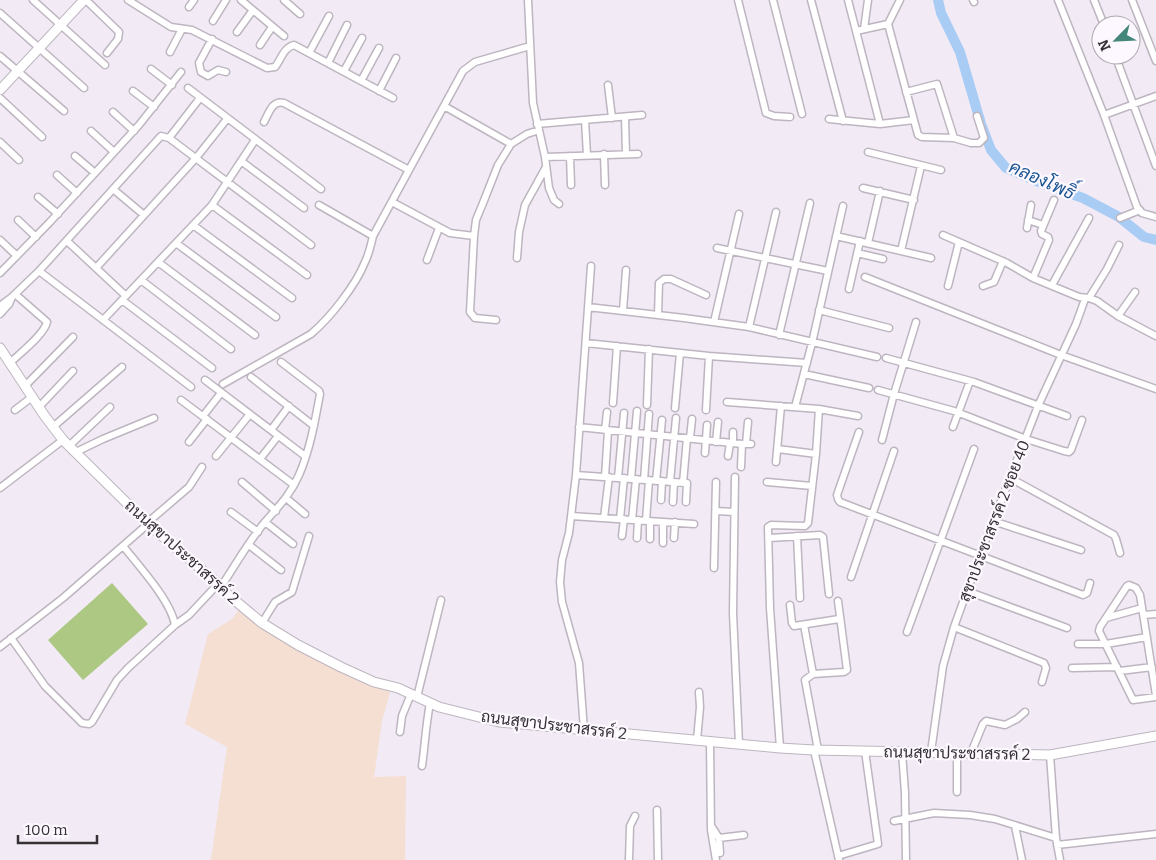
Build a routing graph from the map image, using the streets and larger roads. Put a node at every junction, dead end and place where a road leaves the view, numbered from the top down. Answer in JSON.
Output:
{"nodes":[{"id":1,"x":33,"y":0,"type":"edge"},
{"id":2,"x":85,"y":0,"type":"edge"},
{"id":3,"x":128,"y":0,"type":"edge"},
{"id":4,"x":194,"y":0,"type":"edge"},
{"id":5,"x":241,"y":0,"type":"edge"},
{"id":6,"x":284,"y":0,"type":"edge"},
{"id":7,"x":528,"y":0,"type":"edge"},
{"id":8,"x":738,"y":0,"type":"edge"},
{"id":9,"x":773,"y":0,"type":"edge"},
{"id":10,"x":811,"y":0,"type":"edge"},
{"id":11,"x":848,"y":0,"type":"edge"},
{"id":12,"x":868,"y":0,"type":"edge"},
{"id":13,"x":900,"y":0,"type":"edge"},
{"id":14,"x":1058,"y":0,"type":"edge"},
{"id":15,"x":1094,"y":0,"type":"edge"},
{"id":16,"x":1132,"y":0,"type":"edge"},
{"id":17,"x":223,"y":1,"type":"edge"},
{"id":18,"x":189,"y":7,"type":"dead end"},
{"id":19,"x":253,"y":10,"type":"junction"},
{"id":20,"x":0,"y":13,"type":"edge"},
{"id":21,"x":300,"y":14,"type":"dead end"},
{"id":22,"x":1100,"y":15,"type":"edge"},
{"id":23,"x":330,"y":16,"type":"dead end"},
{"id":24,"x":213,"y":21,"type":"dead end"},
{"id":25,"x":888,"y":24,"type":"junction"},
{"id":26,"x":60,"y":25,"type":"junction"},
{"id":27,"x":347,"y":26,"type":"dead end"},
{"id":28,"x":272,"y":27,"type":"junction"},
{"id":29,"x":182,"y":28,"type":"junction"},
{"id":30,"x":864,"y":29,"type":"junction"},
{"id":31,"x":856,"y":31,"type":"junction"},
{"id":32,"x":236,"y":32,"type":"dead end"},
{"id":33,"x":284,"y":36,"type":"dead end"},
{"id":34,"x":362,"y":38,"type":"dead end"},
{"id":35,"x":212,"y":39,"type":"junction"},
{"id":36,"x":260,"y":46,"type":"dead end"},
{"id":37,"x":530,"y":46,"type":"junction"},
{"id":38,"x":39,"y":48,"type":"junction"},
{"id":39,"x":379,"y":48,"type":"dead end"},
{"id":40,"x":170,"y":52,"type":"dead end"},
{"id":41,"x":107,"y":53,"type":"dead end"},
{"id":42,"x":310,"y":53,"type":"junction"},
{"id":43,"x":0,"y":56,"type":"edge"},
{"id":44,"x":396,"y":58,"type":"dead end"},
{"id":45,"x":1156,"y":60,"type":"edge"},
{"id":46,"x":328,"y":63,"type":"junction"},
{"id":47,"x":105,"y":65,"type":"dead end"},
{"id":48,"x":1119,"y":65,"type":"edge"},
{"id":49,"x":151,"y":69,"type":"dead end"},
{"id":50,"x":17,"y":71,"type":"junction"},
{"id":51,"x":344,"y":71,"type":"junction"},
{"id":52,"x":181,"y":72,"type":"dead end"},
{"id":53,"x":226,"y":72,"type":"dead end"},
{"id":54,"x":361,"y":81,"type":"junction"},
{"id":55,"x":172,"y":85,"type":"junction"},
{"id":56,"x":608,"y":85,"type":"dead end"},
{"id":57,"x":84,"y":88,"type":"dead end"},
{"id":58,"x":188,"y":88,"type":"dead end"},
{"id":59,"x":0,"y":90,"type":"edge"},
{"id":60,"x":133,"y":91,"type":"dead end"},
{"id":61,"x":378,"y":91,"type":"junction"},
{"id":62,"x":906,"y":92,"type":"junction"},
{"id":63,"x":1156,"y":96,"type":"edge"},
{"id":64,"x":0,"y":98,"type":"edge"},
{"id":65,"x":200,"y":98,"type":"junction"},
{"id":66,"x":393,"y":98,"type":"dead end"},
{"id":67,"x":1134,"y":104,"type":"junction"},
{"id":68,"x":444,"y":106,"type":"junction"},
{"id":69,"x":154,"y":107,"type":"junction"},
{"id":70,"x":64,"y":111,"type":"dead end"},
{"id":71,"x":113,"y":112,"type":"dead end"},
{"id":72,"x":802,"y":114,"type":"dead end"},
{"id":73,"x":642,"y":115,"type":"dead end"},
{"id":74,"x":1104,"y":115,"type":"junction"},
{"id":75,"x":625,"y":116,"type":"junction"},
{"id":76,"x":977,"y":116,"type":"dead end"},
{"id":77,"x":790,"y":117,"type":"dead end"},
{"id":78,"x":612,"y":118,"type":"junction"},
{"id":79,"x":227,"y":119,"type":"junction"},
{"id":80,"x":829,"y":119,"type":"dead end"},
{"id":81,"x":585,"y":120,"type":"junction"},
{"id":82,"x":914,"y":120,"type":"junction"},
{"id":83,"x":843,"y":121,"type":"junction"},
{"id":84,"x":264,"y":122,"type":"dead end"},
{"id":85,"x":880,"y":124,"type":"junction"},
{"id":86,"x":538,"y":127,"type":"junction"},
{"id":87,"x":91,"y":131,"type":"dead end"},
{"id":88,"x":134,"y":131,"type":"junction"},
{"id":89,"x":42,"y":137,"type":"dead end"},
{"id":90,"x":169,"y":138,"type":"junction"},
{"id":91,"x":954,"y":138,"type":"junction"},
{"id":92,"x":256,"y":140,"type":"junction"},
{"id":93,"x":0,"y":142,"type":"edge"},
{"id":94,"x":511,"y":144,"type":"junction"},
{"id":95,"x":114,"y":152,"type":"junction"},
{"id":96,"x":868,"y":152,"type":"dead end"},
{"id":97,"x":604,"y":154,"type":"junction"},
{"id":98,"x":626,"y":154,"type":"junction"},
{"id":99,"x":638,"y":154,"type":"dead end"},
{"id":100,"x":587,"y":155,"type":"junction"},
{"id":101,"x":74,"y":156,"type":"dead end"},
{"id":102,"x":570,"y":156,"type":"junction"},
{"id":103,"x":545,"y":157,"type":"junction"},
{"id":104,"x":196,"y":158,"type":"junction"},
{"id":105,"x":19,"y":160,"type":"dead end"},
{"id":106,"x":241,"y":161,"type":"junction"},
{"id":107,"x":921,"y":166,"type":"junction"},
{"id":108,"x":1156,"y":166,"type":"edge"},
{"id":109,"x":546,"y":167,"type":"junction"},
{"id":110,"x":409,"y":170,"type":"junction"},
{"id":111,"x":941,"y":170,"type":"dead end"},
{"id":112,"x":95,"y":174,"type":"junction"},
{"id":113,"x":57,"y":175,"type":"dead end"},
{"id":114,"x":227,"y":183,"type":"junction"},
{"id":115,"x":571,"y":185,"type":"dead end"},
{"id":116,"x":605,"y":185,"type":"dead end"},
{"id":117,"x":863,"y":188,"type":"dead end"},
{"id":118,"x":113,"y":189,"type":"junction"},
{"id":119,"x":321,"y":190,"type":"dead end"},
{"id":120,"x":880,"y":191,"type":"junction"},
{"id":121,"x":77,"y":193,"type":"junction"},
{"id":122,"x":38,"y":197,"type":"dead end"},
{"id":123,"x":914,"y":200,"type":"junction"},
{"id":124,"x":1054,"y":200,"type":"dead end"},
{"id":125,"x":392,"y":202,"type":"junction"},
{"id":126,"x":810,"y":203,"type":"dead end"},
{"id":127,"x":212,"y":204,"type":"junction"},
{"id":128,"x":559,"y":204,"type":"dead end"},
{"id":129,"x":319,"y":205,"type":"dead end"},
{"id":130,"x":1031,"y":205,"type":"dead end"},
{"id":131,"x":843,"y":206,"type":"dead end"},
{"id":132,"x":304,"y":208,"type":"dead end"},
{"id":133,"x":1140,"y":210,"type":"junction"},
{"id":134,"x":776,"y":212,"type":"dead end"},
{"id":135,"x":58,"y":214,"type":"junction"},
{"id":136,"x":739,"y":214,"type":"dead end"},
{"id":137,"x":144,"y":215,"type":"junction"},
{"id":138,"x":1156,"y":217,"type":"edge"},
{"id":139,"x":1089,"y":218,"type":"dead end"},
{"id":140,"x":1120,"y":218,"type":"dead end"},
{"id":141,"x":18,"y":220,"type":"dead end"},
{"id":142,"x":1028,"y":220,"type":"junction"},
{"id":143,"x":193,"y":225,"type":"junction"},
{"id":144,"x":1043,"y":225,"type":"junction"},
{"id":145,"x":439,"y":228,"type":"junction"},
{"id":146,"x":1027,"y":228,"type":"dead end"},
{"id":147,"x":943,"y":235,"type":"dead end"},
{"id":148,"x":373,"y":236,"type":"junction"},
{"id":149,"x":474,"y":236,"type":"junction"},
{"id":150,"x":836,"y":236,"type":"junction"},
{"id":151,"x":36,"y":237,"type":"junction"},
{"id":152,"x":0,"y":240,"type":"edge"},
{"id":153,"x":67,"y":241,"type":"junction"},
{"id":154,"x":860,"y":242,"type":"junction"},
{"id":155,"x":959,"y":242,"type":"junction"},
{"id":156,"x":176,"y":243,"type":"junction"},
{"id":157,"x":868,"y":243,"type":"junction"},
{"id":158,"x":1119,"y":245,"type":"dead end"},
{"id":159,"x":310,"y":246,"type":"dead end"},
{"id":160,"x":717,"y":248,"type":"dead end"},
{"id":161,"x":730,"y":250,"type":"junction"},
{"id":162,"x":901,"y":251,"type":"junction"},
{"id":163,"x":858,"y":253,"type":"junction"},
{"id":164,"x":17,"y":256,"type":"junction"},
{"id":165,"x":517,"y":258,"type":"dead end"},
{"id":166,"x":765,"y":258,"type":"junction"},
{"id":167,"x":931,"y":258,"type":"dead end"},
{"id":168,"x":883,"y":259,"type":"dead end"},
{"id":169,"x":427,"y":260,"type":"dead end"},
{"id":170,"x":1003,"y":261,"type":"junction"},
{"id":171,"x":158,"y":262,"type":"junction"},
{"id":172,"x":796,"y":264,"type":"junction"},
{"id":173,"x":591,"y":266,"type":"dead end"},
{"id":174,"x":96,"y":268,"type":"junction"},
{"id":175,"x":626,"y":270,"type":"dead end"},
{"id":176,"x":39,"y":271,"type":"junction"},
{"id":177,"x":828,"y":271,"type":"junction"},
{"id":178,"x":0,"y":273,"type":"edge"},
{"id":179,"x":307,"y":276,"type":"dead end"},
{"id":180,"x":865,"y":277,"type":"dead end"},
{"id":181,"x":1032,"y":278,"type":"junction"},
{"id":182,"x":141,"y":280,"type":"junction"},
{"id":183,"x":948,"y":286,"type":"dead end"},
{"id":184,"x":983,"y":286,"type":"dead end"},
{"id":185,"x":1052,"y":286,"type":"junction"},
{"id":186,"x":849,"y":289,"type":"dead end"},
{"id":187,"x":1135,"y":292,"type":"dead end"},
{"id":188,"x":706,"y":295,"type":"dead end"},
{"id":189,"x":14,"y":296,"type":"junction"},
{"id":190,"x":124,"y":298,"type":"junction"},
{"id":191,"x":292,"y":298,"type":"dead end"},
{"id":192,"x":1087,"y":298,"type":"junction"},
{"id":193,"x":0,"y":306,"type":"edge"},
{"id":194,"x":588,"y":307,"type":"junction"},
{"id":195,"x":819,"y":310,"type":"junction"},
{"id":196,"x":623,"y":311,"type":"junction"},
{"id":197,"x":0,"y":314,"type":"edge"},
{"id":198,"x":658,"y":315,"type":"junction"},
{"id":199,"x":1118,"y":316,"type":"junction"},
{"id":200,"x":276,"y":317,"type":"dead end"},
{"id":201,"x":104,"y":320,"type":"junction"},
{"id":202,"x":496,"y":320,"type":"dead end"},
{"id":203,"x":714,"y":322,"type":"junction"},
{"id":204,"x":916,"y":322,"type":"dead end"},
{"id":205,"x":749,"y":327,"type":"junction"},
{"id":206,"x":888,"y":328,"type":"dead end"},
{"id":207,"x":779,"y":335,"type":"junction"},
{"id":208,"x":255,"y":336,"type":"dead end"},
{"id":209,"x":1156,"y":336,"type":"edge"},
{"id":210,"x":73,"y":337,"type":"dead end"},
{"id":211,"x":586,"y":343,"type":"junction"},
{"id":212,"x":812,"y":343,"type":"junction"},
{"id":213,"x":617,"y":346,"type":"junction"},
{"id":214,"x":0,"y":348,"type":"edge"},
{"id":215,"x":231,"y":349,"type":"dead end"},
{"id":216,"x":649,"y":349,"type":"junction"},
{"id":217,"x":680,"y":353,"type":"junction"},
{"id":218,"x":1061,"y":355,"type":"junction"},
{"id":219,"x":709,"y":356,"type":"junction"},
{"id":220,"x":877,"y":357,"type":"dead end"},
{"id":221,"x":886,"y":358,"type":"dead end"},
{"id":222,"x":281,"y":362,"type":"dead end"},
{"id":223,"x":10,"y":363,"type":"junction"},
{"id":224,"x":807,"y":363,"type":"junction"},
{"id":225,"x":903,"y":363,"type":"junction"},
{"id":226,"x":122,"y":367,"type":"dead end"},
{"id":227,"x":212,"y":368,"type":"dead end"},
{"id":228,"x":73,"y":372,"type":"dead end"},
{"id":229,"x":804,"y":374,"type":"junction"},
{"id":230,"x":251,"y":377,"type":"dead end"},
{"id":231,"x":205,"y":380,"type":"dead end"},
{"id":232,"x":970,"y":381,"type":"junction"},
{"id":233,"x":223,"y":384,"type":"dead end"},
{"id":234,"x":25,"y":386,"type":"junction"},
{"id":235,"x":191,"y":387,"type":"dead end"},
{"id":236,"x":869,"y":388,"type":"dead end"},
{"id":237,"x":1156,"y":389,"type":"edge"},
{"id":238,"x":878,"y":390,"type":"dead end"},
{"id":239,"x":221,"y":393,"type":"junction"},
{"id":240,"x":894,"y":394,"type":"junction"},
{"id":241,"x":32,"y":398,"type":"junction"},
{"id":242,"x":181,"y":400,"type":"dead end"},
{"id":243,"x":727,"y":402,"type":"dead end"},
{"id":244,"x":613,"y":403,"type":"dead end"},
{"id":245,"x":646,"y":405,"type":"dead end"},
{"id":246,"x":289,"y":406,"type":"junction"},
{"id":247,"x":782,"y":406,"type":"junction"},
{"id":248,"x":1038,"y":406,"type":"junction"},
{"id":249,"x":39,"y":407,"type":"junction"},
{"id":250,"x":110,"y":407,"type":"dead end"},
{"id":251,"x":795,"y":407,"type":"junction"},
{"id":252,"x":675,"y":408,"type":"dead end"},
{"id":253,"x":15,"y":410,"type":"dead end"},
{"id":254,"x":706,"y":410,"type":"dead end"},
{"id":255,"x":819,"y":410,"type":"junction"},
{"id":256,"x":637,"y":411,"type":"dead end"},
{"id":257,"x":607,"y":412,"type":"dead end"},
{"id":258,"x":624,"y":412,"type":"dead end"},
{"id":259,"x":959,"y":412,"type":"junction"},
{"id":260,"x":250,"y":414,"type":"junction"},
{"id":261,"x":649,"y":414,"type":"dead end"},
{"id":262,"x":858,"y":416,"type":"dead end"},
{"id":263,"x":1067,"y":416,"type":"dead end"},
{"id":264,"x":205,"y":417,"type":"junction"},
{"id":265,"x":154,"y":418,"type":"dead end"},
{"id":266,"x":676,"y":418,"type":"dead end"},
{"id":267,"x":692,"y":419,"type":"dead end"},
{"id":268,"x":662,"y":420,"type":"dead end"},
{"id":269,"x":1082,"y":420,"type":"dead end"},
{"id":270,"x":718,"y":422,"type":"dead end"},
{"id":271,"x":748,"y":422,"type":"dead end"},
{"id":272,"x":314,"y":426,"type":"junction"},
{"id":273,"x":707,"y":426,"type":"dead end"},
{"id":274,"x":53,"y":427,"type":"junction"},
{"id":275,"x":579,"y":427,"type":"junction"},
{"id":276,"x":954,"y":427,"type":"dead end"},
{"id":277,"x":271,"y":430,"type":"junction"},
{"id":278,"x":607,"y":430,"type":"junction"},
{"id":279,"x":622,"y":432,"type":"junction"},
{"id":280,"x":733,"y":432,"type":"dead end"},
{"id":281,"x":859,"y":432,"type":"dead end"},
{"id":282,"x":635,"y":433,"type":"junction"},
{"id":283,"x":648,"y":434,"type":"junction"},
{"id":284,"x":661,"y":435,"type":"junction"},
{"id":285,"x":278,"y":436,"type":"junction"},
{"id":286,"x":674,"y":436,"type":"junction"},
{"id":287,"x":232,"y":437,"type":"junction"},
{"id":288,"x":689,"y":438,"type":"junction"},
{"id":289,"x":1026,"y":439,"type":"junction"},
{"id":290,"x":706,"y":440,"type":"junction"},
{"id":291,"x":882,"y":440,"type":"dead end"},
{"id":292,"x":189,"y":442,"type":"dead end"},
{"id":293,"x":716,"y":442,"type":"junction"},
{"id":294,"x":732,"y":443,"type":"junction"},
{"id":295,"x":746,"y":444,"type":"junction"},
{"id":296,"x":69,"y":446,"type":"junction"},
{"id":297,"x":974,"y":449,"type":"dead end"},
{"id":298,"x":778,"y":450,"type":"junction"},
{"id":299,"x":894,"y":451,"type":"dead end"},
{"id":300,"x":705,"y":453,"type":"dead end"},
{"id":301,"x":816,"y":454,"type":"junction"},
{"id":302,"x":216,"y":456,"type":"dead end"},
{"id":303,"x":305,"y":456,"type":"junction"},
{"id":304,"x":728,"y":456,"type":"dead end"},
{"id":305,"x":260,"y":459,"type":"junction"},
{"id":306,"x":776,"y":462,"type":"dead end"},
{"id":307,"x":202,"y":467,"type":"dead end"},
{"id":308,"x":741,"y":467,"type":"dead end"},
{"id":309,"x":576,"y":475,"type":"junction"},
{"id":310,"x":735,"y":476,"type":"dead end"},
{"id":311,"x":607,"y":477,"type":"junction"},
{"id":312,"x":628,"y":478,"type":"junction"},
{"id":313,"x":1010,"y":478,"type":"junction"},
{"id":314,"x":653,"y":480,"type":"junction"},
{"id":315,"x":242,"y":482,"type":"dead end"},
{"id":316,"x":672,"y":482,"type":"junction"},
{"id":317,"x":716,"y":482,"type":"dead end"},
{"id":318,"x":767,"y":482,"type":"dead end"},
{"id":319,"x":683,"y":483,"type":"junction"},
{"id":320,"x":294,"y":485,"type":"junction"},
{"id":321,"x":812,"y":486,"type":"junction"},
{"id":322,"x":0,"y":488,"type":"edge"},
{"id":323,"x":286,"y":498,"type":"junction"},
{"id":324,"x":661,"y":500,"type":"dead end"},
{"id":325,"x":673,"y":502,"type":"dead end"},
{"id":326,"x":686,"y":502,"type":"dead end"},
{"id":327,"x":276,"y":511,"type":"junction"},
{"id":328,"x":716,"y":511,"type":"junction"},
{"id":329,"x":230,"y":512,"type":"dead end"},
{"id":330,"x":734,"y":512,"type":"junction"},
{"id":331,"x":872,"y":513,"type":"junction"},
{"id":332,"x":305,"y":514,"type":"dead end"},
{"id":333,"x":571,"y":516,"type":"junction"},
{"id":334,"x":604,"y":518,"type":"junction"},
{"id":335,"x":622,"y":519,"type":"junction"},
{"id":336,"x":635,"y":520,"type":"junction"},
{"id":337,"x":648,"y":521,"type":"junction"},
{"id":338,"x":993,"y":521,"type":"junction"},
{"id":339,"x":265,"y":522,"type":"junction"},
{"id":340,"x":663,"y":522,"type":"junction"},
{"id":341,"x":675,"y":522,"type":"junction"},
{"id":342,"x":147,"y":524,"type":"junction"},
{"id":343,"x":694,"y":524,"type":"dead end"},
{"id":344,"x":258,"y":532,"type":"junction"},
{"id":345,"x":309,"y":536,"type":"dead end"},
{"id":346,"x":622,"y":536,"type":"dead end"},
{"id":347,"x":797,"y":536,"type":"junction"},
{"id":348,"x":637,"y":538,"type":"dead end"},
{"id":349,"x":674,"y":538,"type":"dead end"},
{"id":350,"x":769,"y":538,"type":"junction"},
{"id":351,"x":650,"y":539,"type":"dead end"},
{"id":352,"x":942,"y":540,"type":"junction"},
{"id":353,"x":663,"y":543,"type":"dead end"},
{"id":354,"x":293,"y":544,"type":"dead end"},
{"id":355,"x":249,"y":545,"type":"junction"},
{"id":356,"x":123,"y":546,"type":"junction"},
{"id":357,"x":1080,"y":550,"type":"dead end"},
{"id":358,"x":1120,"y":553,"type":"dead end"},
{"id":359,"x":980,"y":555,"type":"junction"},
{"id":360,"x":714,"y":568,"type":"dead end"},
{"id":361,"x":281,"y":570,"type":"dead end"},
{"id":362,"x":852,"y":578,"type":"dead end"},
{"id":363,"x":1090,"y":583,"type":"dead end"},
{"id":364,"x":219,"y":587,"type":"junction"},
{"id":365,"x":967,"y":590,"type":"junction"},
{"id":366,"x":829,"y":594,"type":"dead end"},
{"id":367,"x":800,"y":598,"type":"dead end"},
{"id":368,"x":441,"y":600,"type":"dead end"},
{"id":369,"x":838,"y":601,"type":"dead end"},
{"id":370,"x":790,"y":605,"type":"dead end"},
{"id":371,"x":1143,"y":612,"type":"junction"},
{"id":372,"x":1156,"y":614,"type":"edge"},
{"id":373,"x":1106,"y":618,"type":"junction"},
{"id":374,"x":839,"y":619,"type":"junction"},
{"id":375,"x":262,"y":623,"type":"junction"},
{"id":376,"x":175,"y":625,"type":"junction"},
{"id":377,"x":804,"y":625,"type":"junction"},
{"id":378,"x":954,"y":627,"type":"junction"},
{"id":379,"x":1067,"y":628,"type":"dead end"},
{"id":380,"x":907,"y":632,"type":"dead end"},
{"id":381,"x":1147,"y":637,"type":"junction"},
{"id":382,"x":11,"y":638,"type":"junction"},
{"id":383,"x":1078,"y":644,"type":"dead end"},
{"id":384,"x":1106,"y":644,"type":"junction"},
{"id":385,"x":0,"y":647,"type":"edge"},
{"id":386,"x":1152,"y":667,"type":"junction"},
{"id":387,"x":1072,"y":668,"type":"dead end"},
{"id":388,"x":1118,"y":669,"type":"junction"},
{"id":389,"x":813,"y":674,"type":"junction"},
{"id":390,"x":1042,"y":682,"type":"dead end"},
{"id":391,"x":699,"y":692,"type":"dead end"},
{"id":392,"x":414,"y":695,"type":"junction"},
{"id":393,"x":1156,"y":696,"type":"edge"},
{"id":394,"x":430,"y":703,"type":"junction"},
{"id":395,"x":1025,"y":712,"type":"dead end"},
{"id":396,"x":584,"y":730,"type":"junction"},
{"id":397,"x":400,"y":732,"type":"dead end"},
{"id":398,"x":1156,"y":736,"type":"edge"},
{"id":399,"x":697,"y":740,"type":"junction"},
{"id":400,"x":710,"y":741,"type":"junction"},
{"id":401,"x":739,"y":744,"type":"junction"},
{"id":402,"x":780,"y":748,"type":"junction"},
{"id":403,"x":816,"y":750,"type":"junction"},
{"id":404,"x":866,"y":751,"type":"junction"},
{"id":405,"x":902,"y":752,"type":"junction"},
{"id":406,"x":930,"y":752,"type":"junction"},
{"id":407,"x":957,"y":752,"type":"junction"},
{"id":408,"x":971,"y":753,"type":"junction"},
{"id":409,"x":1050,"y":755,"type":"junction"},
{"id":410,"x":422,"y":766,"type":"dead end"},
{"id":411,"x":957,"y":792,"type":"dead end"},
{"id":412,"x":657,"y":810,"type":"dead end"},
{"id":413,"x":635,"y":816,"type":"dead end"},
{"id":414,"x":905,"y":819,"type":"junction"},
{"id":415,"x":894,"y":820,"type":"dead end"},
{"id":416,"x":711,"y":826,"type":"junction"},
{"id":417,"x":1015,"y":826,"type":"junction"},
{"id":418,"x":1156,"y":834,"type":"edge"},
{"id":419,"x":744,"y":835,"type":"dead end"},
{"id":420,"x":718,"y":838,"type":"junction"},
{"id":421,"x":1056,"y":842,"type":"junction"},
{"id":422,"x":854,"y":852,"type":"junction"},
{"id":423,"x":838,"y":858,"type":"edge"},
{"id":424,"x":629,"y":860,"type":"edge"},
{"id":425,"x":658,"y":860,"type":"edge"},
{"id":426,"x":716,"y":860,"type":"edge"},
{"id":427,"x":720,"y":860,"type":"edge"},
{"id":428,"x":856,"y":860,"type":"edge"},
{"id":429,"x":906,"y":860,"type":"edge"},
{"id":430,"x":1022,"y":860,"type":"edge"},
{"id":431,"x":1060,"y":860,"type":"edge"}],
"edges":[{"from":1,"to":26,"type":"street"},
{"from":2,"to":26,"type":"street"},
{"from":2,"to":41,"type":"street"},
{"from":3,"to":29,"type":"street"},
{"from":4,"to":18,"type":"street"},
{"from":5,"to":19,"type":"street"},
{"from":6,"to":21,"type":"street"},
{"from":7,"to":37,"type":"street"},
{"from":8,"to":77,"type":"street"},
{"from":9,"to":72,"type":"street"},
{"from":10,"to":83,"type":"street"},
{"from":11,"to":31,"type":"street"},
{"from":12,"to":30,"type":"street"},
{"from":13,"to":25,"type":"street"},
{"from":14,"to":74,"type":"street"},
{"from":15,"to":22,"type":"street"},
{"from":16,"to":45,"type":"street"},
{"from":17,"to":24,"type":"street"},
{"from":19,"to":28,"type":"street"},
{"from":19,"to":32,"type":"street"},
{"from":20,"to":38,"type":"street"},
{"from":23,"to":42,"type":"street"},
{"from":25,"to":30,"type":"street"},
{"from":25,"to":62,"type":"street"},
{"from":26,"to":38,"type":"street"},
{"from":26,"to":47,"type":"street"},
{"from":27,"to":46,"type":"street"},
{"from":28,"to":33,"type":"street"},
{"from":28,"to":36,"type":"street"},
{"from":29,"to":35,"type":"street"},
{"from":29,"to":40,"type":"street"},
{"from":30,"to":31,"type":"street"},
{"from":31,"to":85,"type":"street"},
{"from":34,"to":51,"type":"street"},
{"from":35,"to":42,"type":"street"},
{"from":35,"to":53,"type":"street"},
{"from":37,"to":68,"type":"street"},
{"from":37,"to":86,"type":"street"},
{"from":38,"to":50,"type":"street"},
{"from":38,"to":57,"type":"street"},
{"from":39,"to":54,"type":"street"},
{"from":42,"to":46,"type":"street"},
{"from":43,"to":50,"type":"street"},
{"from":44,"to":61,"type":"street"},
{"from":46,"to":51,"type":"street"},
{"from":48,"to":67,"type":"street"},
{"from":49,"to":55,"type":"street"},
{"from":50,"to":59,"type":"street"},
{"from":50,"to":70,"type":"street"},
{"from":51,"to":54,"type":"street"},
{"from":52,"to":55,"type":"street"},
{"from":54,"to":61,"type":"street"},
{"from":55,"to":69,"type":"street"},
{"from":56,"to":78,"type":"street"},
{"from":58,"to":65,"type":"street"},
{"from":60,"to":69,"type":"street"},
{"from":61,"to":66,"type":"street"},
{"from":62,"to":82,"type":"street"},
{"from":62,"to":91,"type":"street"},
{"from":63,"to":67,"type":"street"},
{"from":64,"to":89,"type":"street"},
{"from":65,"to":79,"type":"street"},
{"from":65,"to":90,"type":"street"},
{"from":67,"to":74,"type":"street"},
{"from":67,"to":108,"type":"street"},
{"from":68,"to":94,"type":"street"},
{"from":68,"to":110,"type":"street"},
{"from":69,"to":88,"type":"street"},
{"from":71,"to":88,"type":"street"},
{"from":73,"to":75,"type":"street"},
{"from":74,"to":133,"type":"street"},
{"from":75,"to":78,"type":"street"},
{"from":75,"to":98,"type":"street"},
{"from":76,"to":91,"type":"street"},
{"from":78,"to":81,"type":"street"},
{"from":79,"to":92,"type":"street"},
{"from":79,"to":104,"type":"street"},
{"from":80,"to":83,"type":"street"},
{"from":81,"to":86,"type":"street"},
{"from":81,"to":100,"type":"street"},
{"from":82,"to":85,"type":"street"},
{"from":82,"to":91,"type":"street"},
{"from":83,"to":85,"type":"street"},
{"from":84,"to":110,"type":"street"},
{"from":86,"to":94,"type":"street"},
{"from":86,"to":103,"type":"street"},
{"from":87,"to":95,"type":"street"},
{"from":88,"to":95,"type":"street"},
{"from":90,"to":104,"type":"street"},
{"from":90,"to":118,"type":"street"},
{"from":92,"to":106,"type":"street"},
{"from":92,"to":119,"type":"street"},
{"from":93,"to":105,"type":"street"},
{"from":94,"to":149,"type":"street"},
{"from":95,"to":112,"type":"street"},
{"from":96,"to":107,"type":"street"},
{"from":97,"to":98,"type":"street"},
{"from":97,"to":100,"type":"street"},
{"from":97,"to":116,"type":"street"},
{"from":98,"to":99,"type":"street"},
{"from":100,"to":102,"type":"street"},
{"from":101,"to":112,"type":"street"},
{"from":102,"to":103,"type":"street"},
{"from":102,"to":115,"type":"street"},
{"from":103,"to":109,"type":"street"},
{"from":104,"to":114,"type":"street"},
{"from":104,"to":137,"type":"street"},
{"from":106,"to":114,"type":"street"},
{"from":106,"to":132,"type":"street"},
{"from":107,"to":111,"type":"street"},
{"from":107,"to":123,"type":"street"},
{"from":109,"to":128,"type":"street"},
{"from":109,"to":165,"type":"street"},
{"from":110,"to":125,"type":"street"},
{"from":112,"to":121,"type":"street"},
{"from":113,"to":121,"type":"street"},
{"from":114,"to":127,"type":"street"},
{"from":114,"to":159,"type":"street"},
{"from":117,"to":120,"type":"street"},
{"from":118,"to":137,"type":"street"},
{"from":118,"to":153,"type":"street"},
{"from":120,"to":123,"type":"street"},
{"from":120,"to":157,"type":"street"},
{"from":121,"to":135,"type":"street"},
{"from":122,"to":135,"type":"street"},
{"from":123,"to":162,"type":"street"},
{"from":124,"to":144,"type":"street"},
{"from":125,"to":145,"type":"street"},
{"from":125,"to":148,"type":"street"},
{"from":126,"to":172,"type":"street"},
{"from":127,"to":143,"type":"street"},
{"from":127,"to":179,"type":"street"},
{"from":129,"to":148,"type":"street"},
{"from":130,"to":142,"type":"street"},
{"from":131,"to":150,"type":"street"},
{"from":133,"to":138,"type":"street"},
{"from":133,"to":140,"type":"street"},
{"from":134,"to":166,"type":"street"},
{"from":135,"to":151,"type":"street"},
{"from":136,"to":161,"type":"street"},
{"from":137,"to":174,"type":"street"},
{"from":139,"to":185,"type":"street"},
{"from":141,"to":151,"type":"street"},
{"from":142,"to":144,"type":"street"},
{"from":142,"to":146,"type":"street"},
{"from":143,"to":156,"type":"street"},
{"from":143,"to":191,"type":"street"},
{"from":144,"to":181,"type":"street"},
{"from":145,"to":149,"type":"street"},
{"from":145,"to":169,"type":"street"},
{"from":147,"to":155,"type":"street"},
{"from":148,"to":233,"type":"street"},
{"from":149,"to":202,"type":"street"},
{"from":150,"to":154,"type":"street"},
{"from":150,"to":177,"type":"street"},
{"from":151,"to":164,"type":"street"},
{"from":152,"to":164,"type":"street"},
{"from":153,"to":174,"type":"street"},
{"from":153,"to":176,"type":"street"},
{"from":154,"to":157,"type":"street"},
{"from":154,"to":163,"type":"street"},
{"from":155,"to":170,"type":"street"},
{"from":155,"to":183,"type":"street"},
{"from":156,"to":171,"type":"street"},
{"from":156,"to":200,"type":"street"},
{"from":157,"to":162,"type":"street"},
{"from":158,"to":192,"type":"street","name":"สุขาประชาสรรค์ 2 ซอย 40"},
{"from":160,"to":161,"type":"street"},
{"from":161,"to":166,"type":"street"},
{"from":161,"to":203,"type":"street"},
{"from":162,"to":167,"type":"street"},
{"from":163,"to":168,"type":"street"},
{"from":163,"to":186,"type":"street"},
{"from":164,"to":178,"type":"street"},
{"from":166,"to":172,"type":"street"},
{"from":166,"to":205,"type":"street"},
{"from":170,"to":181,"type":"street"},
{"from":170,"to":184,"type":"street"},
{"from":171,"to":182,"type":"street"},
{"from":171,"to":208,"type":"street"},
{"from":172,"to":177,"type":"street"},
{"from":172,"to":207,"type":"street"},
{"from":173,"to":194,"type":"street"},
{"from":174,"to":190,"type":"street"},
{"from":175,"to":196,"type":"street"},
{"from":176,"to":189,"type":"street"},
{"from":176,"to":201,"type":"street"},
{"from":177,"to":195,"type":"street"},
{"from":180,"to":218,"type":"street"},
{"from":181,"to":185,"type":"street"},
{"from":182,"to":190,"type":"street"},
{"from":182,"to":215,"type":"street"},
{"from":185,"to":192,"type":"street"},
{"from":187,"to":199,"type":"street"},
{"from":188,"to":198,"type":"street"},
{"from":189,"to":193,"type":"street"},
{"from":189,"to":197,"type":"street"},
{"from":189,"to":223,"type":"street"},
{"from":190,"to":201,"type":"street"},
{"from":190,"to":227,"type":"street"},
{"from":192,"to":199,"type":"street"},
{"from":192,"to":218,"type":"street","name":"สุขาประชาสรรค์ 2 ซอย 40"},
{"from":194,"to":196,"type":"street"},
{"from":194,"to":211,"type":"street"},
{"from":195,"to":206,"type":"street"},
{"from":195,"to":212,"type":"street"},
{"from":196,"to":198,"type":"street"},
{"from":198,"to":203,"type":"street"},
{"from":199,"to":209,"type":"street"},
{"from":201,"to":235,"type":"street"},
{"from":203,"to":205,"type":"street"},
{"from":204,"to":225,"type":"street"},
{"from":205,"to":207,"type":"street"},
{"from":207,"to":212,"type":"street"},
{"from":210,"to":234,"type":"street"},
{"from":211,"to":213,"type":"street"},
{"from":211,"to":275,"type":"street"},
{"from":212,"to":220,"type":"street"},
{"from":212,"to":224,"type":"street"},
{"from":213,"to":216,"type":"street"},
{"from":213,"to":244,"type":"street"},
{"from":214,"to":223,"type":"street","name":"ถนนสุขาประชาสรรค์ 2"},
{"from":216,"to":217,"type":"street"},
{"from":216,"to":245,"type":"street"},
{"from":217,"to":219,"type":"street"},
{"from":217,"to":252,"type":"street"},
{"from":218,"to":237,"type":"street"},
{"from":218,"to":248,"type":"street","name":"สุขาประชาสรรค์ 2 ซอย 40"},
{"from":219,"to":224,"type":"street"},
{"from":219,"to":254,"type":"street"},
{"from":221,"to":225,"type":"street"},
{"from":222,"to":272,"type":"street"},
{"from":223,"to":234,"type":"street","name":"ถนนสุขาประชาสรรค์ 2"},
{"from":224,"to":229,"type":"street"},
{"from":225,"to":232,"type":"street"},
{"from":225,"to":240,"type":"street"},
{"from":226,"to":274,"type":"street"},
{"from":228,"to":249,"type":"street"},
{"from":229,"to":236,"type":"street"},
{"from":229,"to":251,"type":"street"},
{"from":230,"to":246,"type":"street"},
{"from":231,"to":239,"type":"street"},
{"from":232,"to":248,"type":"street"},
{"from":232,"to":259,"type":"street"},
{"from":234,"to":241,"type":"street","name":"ถนนสุขาประชาสรรค์ 2"},
{"from":238,"to":240,"type":"street"},
{"from":239,"to":260,"type":"street"},
{"from":239,"to":264,"type":"street"},
{"from":240,"to":259,"type":"street"},
{"from":240,"to":291,"type":"street"},
{"from":241,"to":249,"type":"street","name":"ถนนสุขาประชาสรรค์ 2"},
{"from":241,"to":253,"type":"street"},
{"from":242,"to":264,"type":"street"},
{"from":243,"to":247,"type":"street"},
{"from":246,"to":272,"type":"street"},
{"from":246,"to":277,"type":"street"},
{"from":247,"to":251,"type":"street"},
{"from":247,"to":298,"type":"street"},
{"from":248,"to":263,"type":"street"},
{"from":248,"to":289,"type":"street","name":"สุขาประชาสรรค์ 2 ซอย 40"},
{"from":249,"to":274,"type":"street","name":"ถนนสุขาประชาสรรค์ 2"},
{"from":250,"to":296,"type":"street"},
{"from":251,"to":255,"type":"street"},
{"from":255,"to":262,"type":"street"},
{"from":255,"to":301,"type":"street"},
{"from":256,"to":282,"type":"street"},
{"from":257,"to":278,"type":"street"},
{"from":258,"to":279,"type":"street"},
{"from":259,"to":276,"type":"street"},
{"from":259,"to":289,"type":"street"},
{"from":260,"to":277,"type":"street"},
{"from":260,"to":287,"type":"street"},
{"from":261,"to":283,"type":"street"},
{"from":264,"to":287,"type":"street"},
{"from":264,"to":292,"type":"street"},
{"from":265,"to":296,"type":"street"},
{"from":266,"to":286,"type":"street"},
{"from":267,"to":288,"type":"street"},
{"from":268,"to":284,"type":"street"},
{"from":269,"to":289,"type":"street"},
{"from":270,"to":293,"type":"street"},
{"from":271,"to":295,"type":"street"},
{"from":272,"to":303,"type":"street"},
{"from":273,"to":290,"type":"street"},
{"from":274,"to":296,"type":"street","name":"ถนนสุขาประชาสรรค์ 2"},
{"from":275,"to":278,"type":"street"},
{"from":275,"to":309,"type":"street"},
{"from":277,"to":285,"type":"street"},
{"from":278,"to":279,"type":"street"},
{"from":278,"to":311,"type":"street"},
{"from":279,"to":282,"type":"street"},
{"from":279,"to":312,"type":"street"},
{"from":280,"to":294,"type":"street"},
{"from":281,"to":331,"type":"street"},
{"from":282,"to":283,"type":"street"},
{"from":282,"to":312,"type":"street"},
{"from":283,"to":284,"type":"street"},
{"from":283,"to":314,"type":"street"},
{"from":284,"to":286,"type":"street"},
{"from":284,"to":314,"type":"street"},
{"from":285,"to":303,"type":"street"},
{"from":285,"to":305,"type":"street"},
{"from":286,"to":288,"type":"street"},
{"from":286,"to":316,"type":"street"},
{"from":287,"to":302,"type":"street"},
{"from":287,"to":305,"type":"street"},
{"from":288,"to":290,"type":"street"},
{"from":288,"to":319,"type":"street"},
{"from":289,"to":313,"type":"street","name":"สุขาประชาสรรค์ 2 ซอย 40"},
{"from":290,"to":293,"type":"street"},
{"from":290,"to":300,"type":"street"},
{"from":293,"to":294,"type":"street"},
{"from":294,"to":295,"type":"street"},
{"from":294,"to":304,"type":"street"},
{"from":295,"to":308,"type":"street"},
{"from":296,"to":322,"type":"street"},
{"from":296,"to":342,"type":"street","name":"ถนนสุขาประชาสรรค์ 2"},
{"from":297,"to":352,"type":"street"},
{"from":298,"to":301,"type":"street"},
{"from":298,"to":306,"type":"street"},
{"from":299,"to":331,"type":"street"},
{"from":301,"to":321,"type":"street"},
{"from":303,"to":320,"type":"street"},
{"from":305,"to":320,"type":"street"},
{"from":307,"to":342,"type":"street"},
{"from":309,"to":311,"type":"street"},
{"from":309,"to":333,"type":"street"},
{"from":310,"to":330,"type":"street"},
{"from":311,"to":312,"type":"street"},
{"from":311,"to":334,"type":"street"},
{"from":312,"to":314,"type":"street"},
{"from":312,"to":335,"type":"street"},
{"from":312,"to":336,"type":"street"},
{"from":313,"to":338,"type":"street","name":"สุขาประชาสรรค์ 2 ซอย 40"},
{"from":313,"to":358,"type":"street"},
{"from":314,"to":316,"type":"street"},
{"from":314,"to":324,"type":"street"},
{"from":314,"to":337,"type":"street"},
{"from":315,"to":327,"type":"street"},
{"from":316,"to":319,"type":"street"},
{"from":316,"to":325,"type":"street"},
{"from":317,"to":328,"type":"street"},
{"from":318,"to":321,"type":"street"},
{"from":319,"to":326,"type":"street"},
{"from":320,"to":323,"type":"street"},
{"from":321,"to":350,"type":"street"},
{"from":323,"to":327,"type":"street"},
{"from":323,"to":332,"type":"street"},
{"from":327,"to":339,"type":"street"},
{"from":328,"to":330,"type":"street"},
{"from":328,"to":360,"type":"street"},
{"from":329,"to":344,"type":"street"},
{"from":330,"to":401,"type":"street"},
{"from":331,"to":352,"type":"street"},
{"from":331,"to":362,"type":"street"},
{"from":333,"to":334,"type":"street"},
{"from":333,"to":396,"type":"street"},
{"from":334,"to":335,"type":"street"},
{"from":335,"to":336,"type":"street"},
{"from":335,"to":346,"type":"street"},
{"from":336,"to":337,"type":"street"},
{"from":336,"to":348,"type":"street"},
{"from":337,"to":340,"type":"street"},
{"from":337,"to":351,"type":"street"},
{"from":338,"to":357,"type":"street"},
{"from":338,"to":359,"type":"street","name":"สุขาประชาสรรค์ 2 ซอย 40"},
{"from":339,"to":344,"type":"street"},
{"from":339,"to":354,"type":"street"},
{"from":340,"to":341,"type":"street"},
{"from":340,"to":353,"type":"street"},
{"from":341,"to":343,"type":"street"},
{"from":341,"to":349,"type":"street"},
{"from":342,"to":356,"type":"street"},
{"from":342,"to":364,"type":"street","name":"ถนนสุขาประชาสรรค์ 2"},
{"from":344,"to":355,"type":"street"},
{"from":345,"to":375,"type":"street"},
{"from":347,"to":350,"type":"street"},
{"from":347,"to":366,"type":"street"},
{"from":347,"to":367,"type":"street"},
{"from":350,"to":402,"type":"street"},
{"from":352,"to":359,"type":"street"},
{"from":352,"to":380,"type":"street"},
{"from":355,"to":361,"type":"street"},
{"from":355,"to":364,"type":"street"},
{"from":356,"to":376,"type":"street"},
{"from":356,"to":382,"type":"street"},
{"from":359,"to":363,"type":"street"},
{"from":359,"to":365,"type":"street","name":"สุขาประชาสรรค์ 2 ซอย 40"},
{"from":364,"to":375,"type":"street","name":"ถนนสุขาประชาสรรค์ 2"},
{"from":364,"to":376,"type":"street"},
{"from":365,"to":378,"type":"street","name":"สุขาประชาสรรค์ 2 ซอย 40"},
{"from":365,"to":379,"type":"street"},
{"from":368,"to":392,"type":"street"},
{"from":369,"to":374,"type":"street"},
{"from":370,"to":377,"type":"street"},
{"from":371,"to":372,"type":"street"},
{"from":371,"to":373,"type":"street"},
{"from":371,"to":373,"type":"street"},
{"from":371,"to":381,"type":"street"},
{"from":373,"to":384,"type":"street"},
{"from":374,"to":377,"type":"street"},
{"from":374,"to":389,"type":"street"},
{"from":375,"to":392,"type":"street","name":"ถนนสุขาประชาสรรค์ 2"},
{"from":376,"to":382,"type":"street"},
{"from":377,"to":389,"type":"street"},
{"from":378,"to":390,"type":"street"},
{"from":378,"to":406,"type":"street","name":"สุขาประชาสรรค์ 2 ซอย 40"},
{"from":381,"to":384,"type":"street"},
{"from":381,"to":386,"type":"street"},
{"from":382,"to":385,"type":"street"},
{"from":383,"to":384,"type":"street"},
{"from":384,"to":388,"type":"street"},
{"from":386,"to":388,"type":"street"},
{"from":386,"to":393,"type":"street"},
{"from":387,"to":388,"type":"street"},
{"from":388,"to":393,"type":"street"},
{"from":389,"to":403,"type":"street"},
{"from":391,"to":399,"type":"street"},
{"from":392,"to":394,"type":"street","name":"ถนนสุขาประชาสรรค์ 2"},
{"from":392,"to":397,"type":"street"},
{"from":394,"to":396,"type":"street","name":"ถนนสุขาประชาสรรค์ 2"},
{"from":394,"to":410,"type":"street"},
{"from":395,"to":408,"type":"street"},
{"from":396,"to":399,"type":"street","name":"ถนนสุขาประชาสรรค์ 2"},
{"from":398,"to":409,"type":"street","name":"ถนนสุขาประชาสรรค์ 2"},
{"from":399,"to":400,"type":"street","name":"ถนนสุขาประชาสรรค์ 2"},
{"from":400,"to":401,"type":"street","name":"ถนนสุขาประชาสรรค์ 2"},
{"from":400,"to":416,"type":"street"},
{"from":401,"to":402,"type":"street","name":"ถนนสุขาประชาสรรค์ 2"},
{"from":402,"to":403,"type":"street","name":"ถนนสุขาประชาสรรค์ 2"},
{"from":403,"to":404,"type":"street","name":"ถนนสุขาประชาสรรค์ 2"},
{"from":403,"to":423,"type":"street"},
{"from":404,"to":405,"type":"street","name":"ถนนสุขาประชาสรรค์ 2"},
{"from":404,"to":422,"type":"street"},
{"from":405,"to":406,"type":"street","name":"ถนนสุขาประชาสรรค์ 2"},
{"from":405,"to":414,"type":"street"},
{"from":406,"to":407,"type":"street","name":"ถนนสุขาประชาสรรค์ 2"},
{"from":407,"to":408,"type":"street","name":"ถนนสุขาประชาสรรค์ 2"},
{"from":407,"to":411,"type":"street"},
{"from":408,"to":409,"type":"street","name":"ถนนสุขาประชาสรรค์ 2"},
{"from":409,"to":421,"type":"street"},
{"from":412,"to":425,"type":"street"},
{"from":413,"to":424,"type":"street"},
{"from":414,"to":415,"type":"street"},
{"from":414,"to":417,"type":"street"},
{"from":414,"to":429,"type":"street"},
{"from":416,"to":420,"type":"street"},
{"from":416,"to":426,"type":"street"},
{"from":417,"to":421,"type":"street"},
{"from":417,"to":430,"type":"street"},
{"from":418,"to":421,"type":"street"},
{"from":419,"to":420,"type":"street"},
{"from":420,"to":427,"type":"street"},
{"from":421,"to":431,"type":"street"},
{"from":422,"to":423,"type":"street"},
{"from":422,"to":428,"type":"street"}]}
